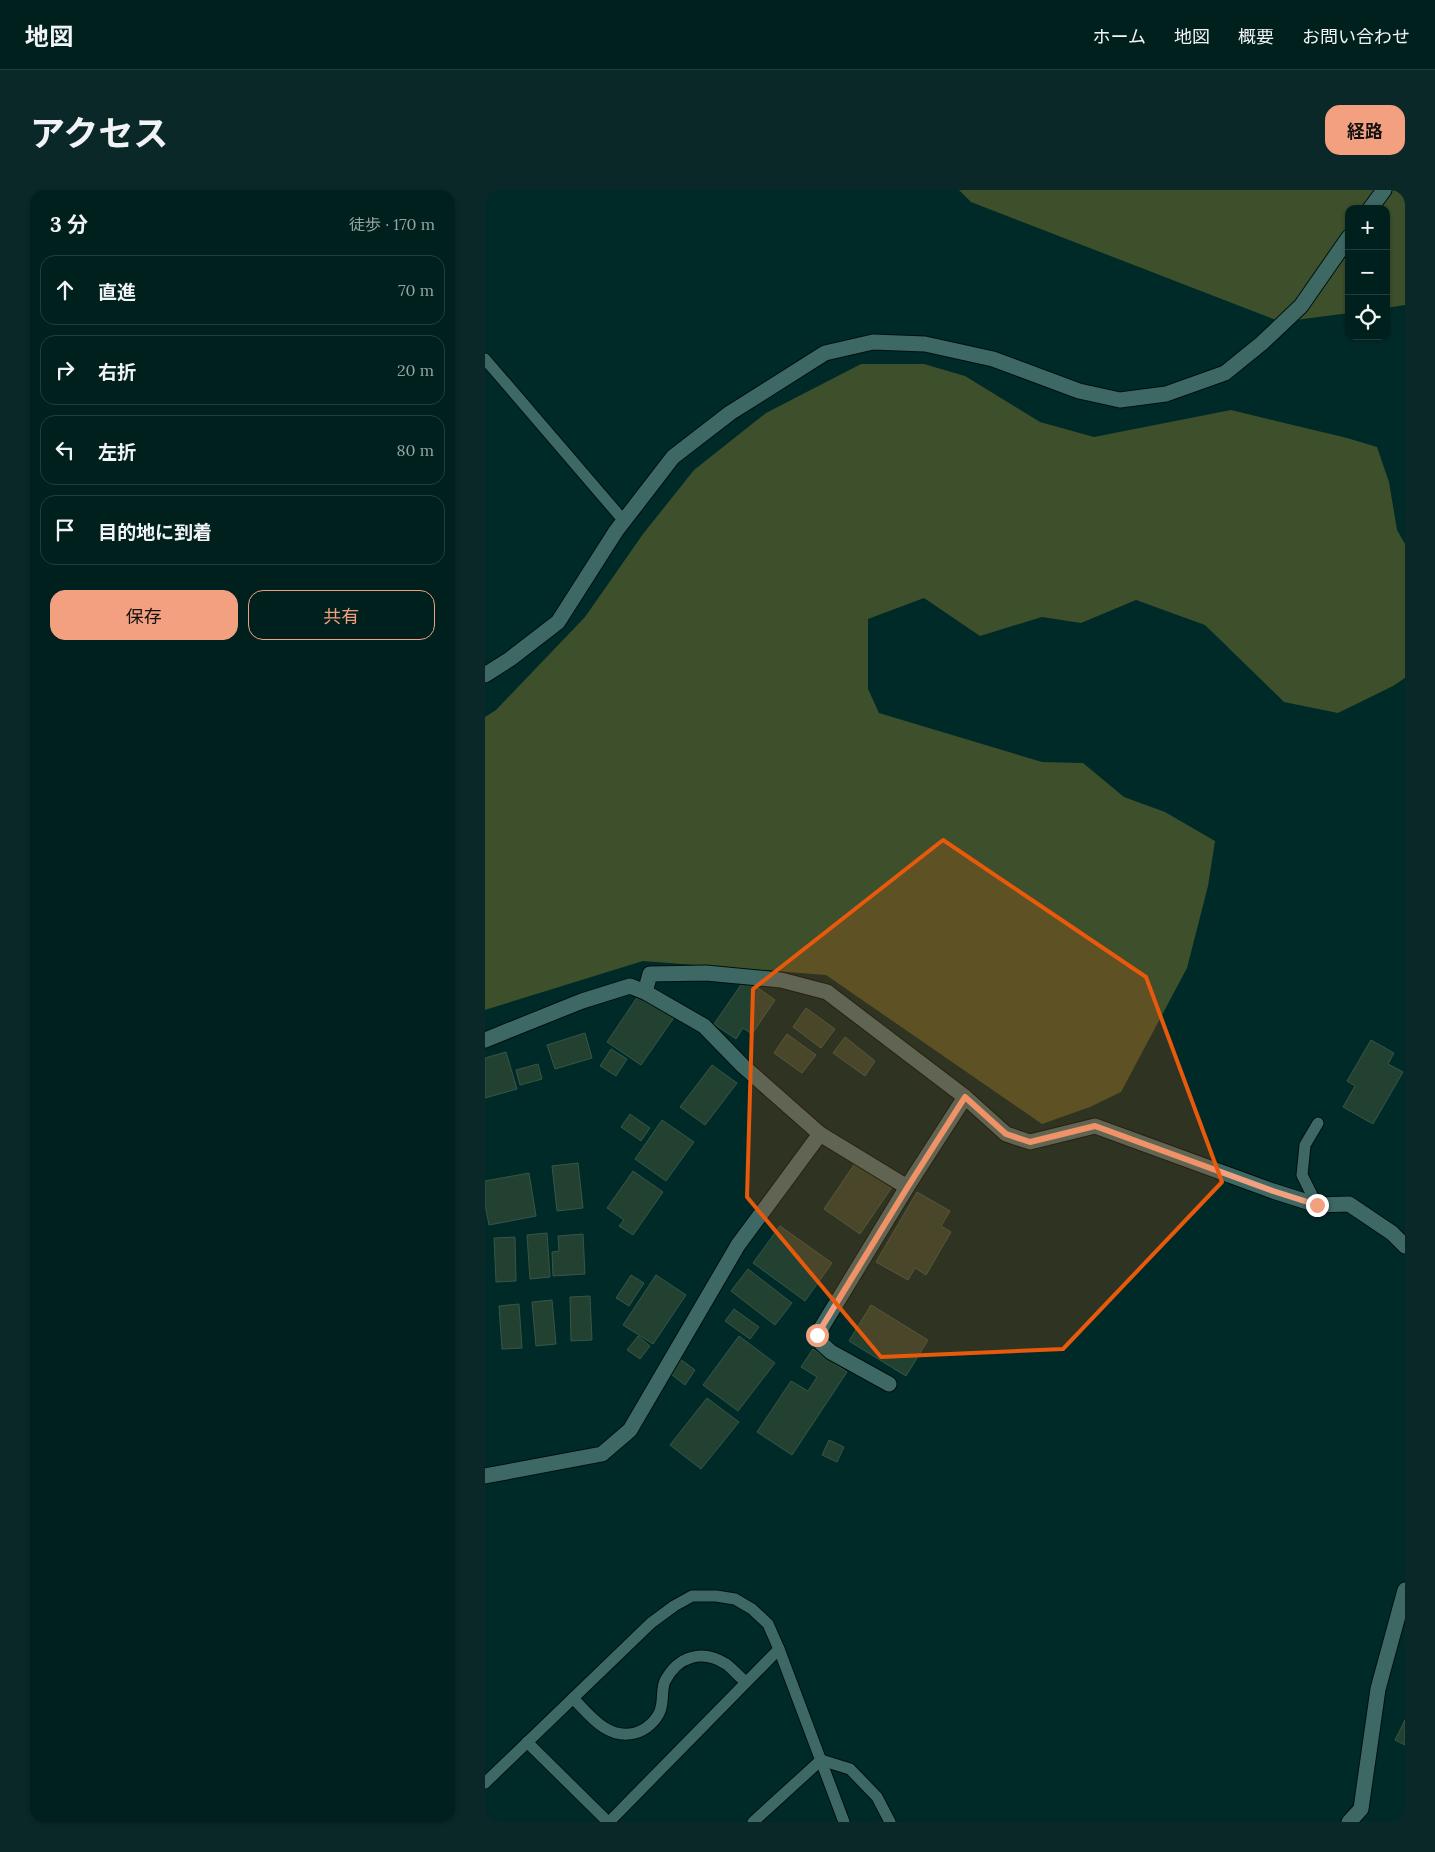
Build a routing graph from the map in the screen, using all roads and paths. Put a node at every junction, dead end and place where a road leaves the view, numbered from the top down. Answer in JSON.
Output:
{"nodes":[{"id":1,"x":1384,"y":190,"type":"edge"},
{"id":2,"x":1373,"y":205,"type":"edge"},
{"id":3,"x":1345,"y":243,"type":"edge"},
{"id":4,"x":485,"y":359,"type":"edge"},
{"id":5,"x":624,"y":521,"type":"junction"},
{"id":6,"x":485,"y":675,"type":"edge"},
{"id":7,"x":645,"y":992,"type":"junction"},
{"id":8,"x":485,"y":1040,"type":"edge"},
{"id":9,"x":965,"y":1097,"type":"junction"},
{"id":10,"x":1318,"y":1123,"type":"dead end"},
{"id":11,"x":820,"y":1134,"type":"junction"},
{"id":12,"x":907,"y":1188,"type":"junction"},
{"id":13,"x":1317,"y":1205,"type":"junction"},
{"id":14,"x":1405,"y":1246,"type":"edge"},
{"id":15,"x":889,"y":1384,"type":"dead end"},
{"id":16,"x":485,"y":1476,"type":"edge"},
{"id":17,"x":1405,"y":1590,"type":"edge"},
{"id":18,"x":779,"y":1649,"type":"junction"},
{"id":19,"x":746,"y":1682,"type":"junction"},
{"id":20,"x":573,"y":1698,"type":"junction"},
{"id":21,"x":527,"y":1742,"type":"junction"},
{"id":22,"x":821,"y":1760,"type":"junction"},
{"id":23,"x":485,"y":1783,"type":"edge"},
{"id":24,"x":609,"y":1822,"type":"edge"},
{"id":25,"x":753,"y":1822,"type":"edge"},
{"id":26,"x":844,"y":1822,"type":"edge"},
{"id":27,"x":890,"y":1822,"type":"edge"},
{"id":28,"x":1349,"y":1822,"type":"edge"}],
"edges":[{"from":1,"to":2,"type":"street"},
{"from":3,"to":5,"type":"street"},
{"from":4,"to":5,"type":"lane"},
{"from":5,"to":6,"type":"street"},
{"from":7,"to":8,"type":"street"},
{"from":7,"to":9,"type":"street"},
{"from":7,"to":11,"type":"street"},
{"from":9,"to":12,"type":"street"},
{"from":9,"to":13,"type":"street"},
{"from":10,"to":13,"type":"lane"},
{"from":11,"to":12,"type":"street"},
{"from":11,"to":16,"type":"street"},
{"from":12,"to":15,"type":"street"},
{"from":13,"to":14,"type":"street"},
{"from":17,"to":28,"type":"street"},
{"from":18,"to":19,"type":"lane"},
{"from":18,"to":20,"type":"lane"},
{"from":18,"to":22,"type":"lane"},
{"from":19,"to":20,"type":"lane"},
{"from":19,"to":24,"type":"lane"},
{"from":20,"to":21,"type":"lane"},
{"from":21,"to":23,"type":"lane"},
{"from":21,"to":24,"type":"lane"},
{"from":22,"to":25,"type":"lane"},
{"from":22,"to":26,"type":"lane"},
{"from":22,"to":27,"type":"lane"}]}
